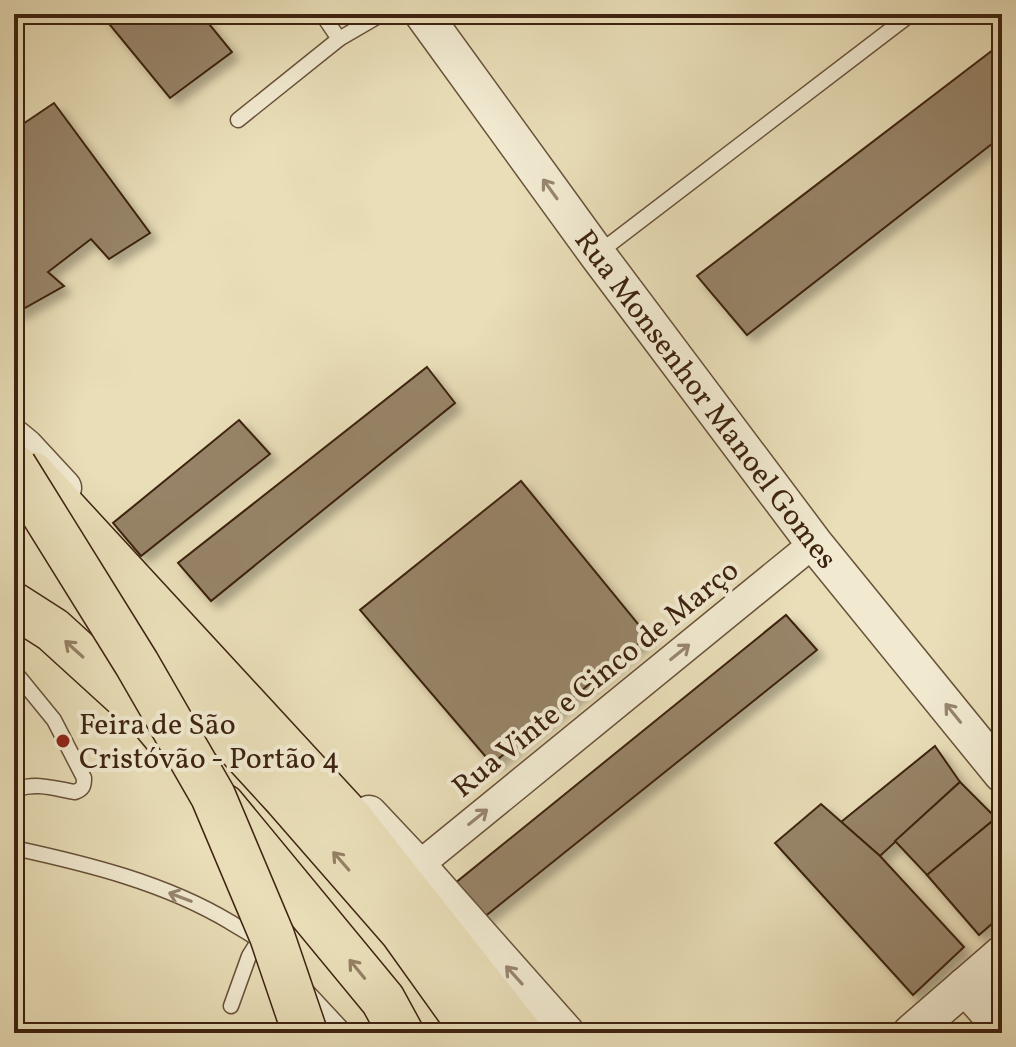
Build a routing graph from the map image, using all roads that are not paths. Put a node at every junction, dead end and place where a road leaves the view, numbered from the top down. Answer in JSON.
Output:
{"nodes":[{"id":1,"x":322,"y":14,"type":"edge"},
{"id":2,"x":382,"y":14,"type":"edge"},
{"id":3,"x":423,"y":14,"type":"edge"},
{"id":4,"x":911,"y":14,"type":"edge"},
{"id":5,"x":339,"y":39,"type":"junction"},
{"id":6,"x":238,"y":120,"type":"dead end"},
{"id":7,"x":597,"y":254,"type":"junction"},
{"id":8,"x":14,"y":438,"type":"edge"},
{"id":9,"x":14,"y":455,"type":"edge"},
{"id":10,"x":15,"y":490,"type":"edge"},
{"id":11,"x":814,"y":543,"type":"junction"},
{"id":12,"x":14,"y":605,"type":"edge"},
{"id":13,"x":14,"y":671,"type":"edge"},
{"id":14,"x":1002,"y":774,"type":"edge"},
{"id":15,"x":14,"y":799,"type":"edge"},
{"id":16,"x":14,"y":848,"type":"edge"},
{"id":17,"x":418,"y":866,"type":"junction"},
{"id":18,"x":288,"y":904,"type":"junction"},
{"id":19,"x":213,"y":912,"type":"junction"},
{"id":20,"x":259,"y":940,"type":"junction"},
{"id":21,"x":1002,"y":954,"type":"edge"},
{"id":22,"x":965,"y":986,"type":"junction"},
{"id":23,"x":231,"y":1006,"type":"dead end"},
{"id":24,"x":1002,"y":1028,"type":"edge"},
{"id":25,"x":294,"y":1033,"type":"edge"},
{"id":26,"x":305,"y":1033,"type":"edge"},
{"id":27,"x":346,"y":1033,"type":"edge"},
{"id":28,"x":401,"y":1033,"type":"edge"},
{"id":29,"x":475,"y":1033,"type":"edge"},
{"id":30,"x":519,"y":1033,"type":"edge"},
{"id":31,"x":566,"y":1033,"type":"edge"},
{"id":32,"x":911,"y":1033,"type":"edge"}],
"edges":[{"from":1,"to":5,"type":"lane"},
{"from":2,"to":5,"type":"lane"},
{"from":7,"to":3,"type":"street","name":"Rua Monsenhor Manoel Gomes","one_way":true},
{"from":4,"to":7,"type":"lane"},
{"from":5,"to":6,"type":"lane"},
{"from":7,"to":11,"type":"street","name":"Rua Monsenhor Manoel Gomes"},
{"from":8,"to":17,"type":"street"},
{"from":9,"to":30,"type":"main road"},
{"from":10,"to":25,"type":"main road"},
{"from":10,"to":26,"type":"main road","bridge":true},
{"from":29,"to":10,"type":"main road","one_way":true},
{"from":14,"to":11,"type":"street","name":"Rua Monsenhor Manoel Gomes","one_way":true},
{"from":17,"to":11,"type":"street","name":"Rua Vinte e Cinco de Março","one_way":true},
{"from":18,"to":12,"type":"main road","one_way":true},
{"from":13,"to":15,"type":"lane"},
{"from":19,"to":16,"type":"lane","one_way":true},
{"from":31,"to":17,"type":"street","one_way":true},
{"from":18,"to":19,"type":"lane"},
{"from":28,"to":18,"type":"main road","one_way":true},
{"from":19,"to":20,"type":"lane"},
{"from":20,"to":23,"type":"lane"},
{"from":20,"to":27,"type":"lane"},
{"from":21,"to":22,"type":"street"},
{"from":22,"to":24,"type":"street"},
{"from":22,"to":32,"type":"street"}]}
